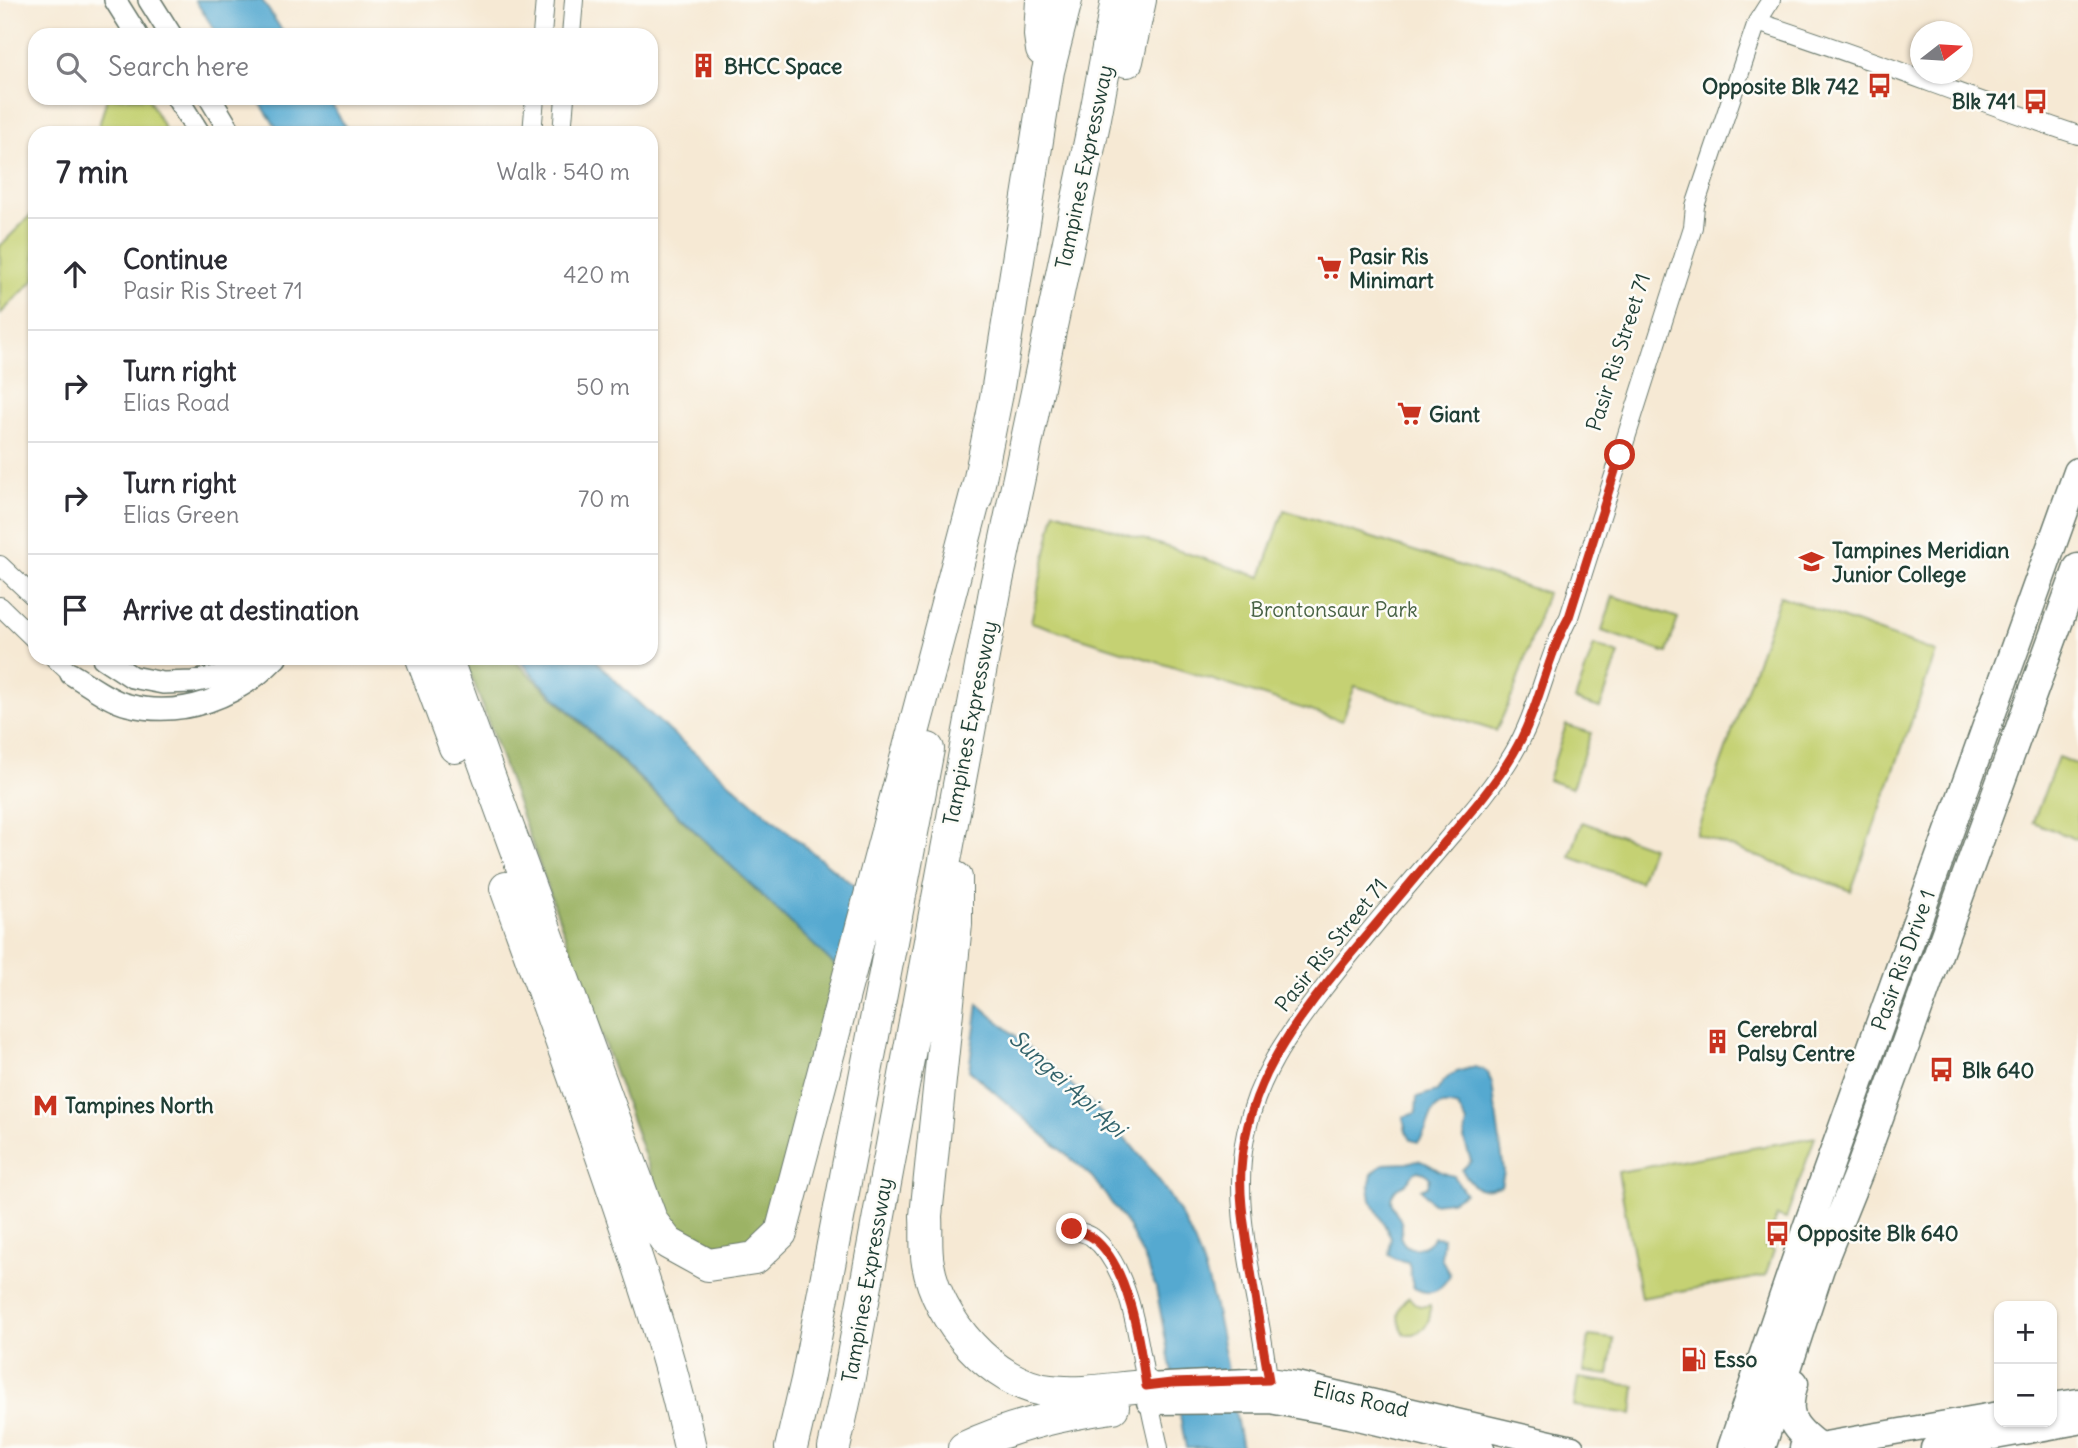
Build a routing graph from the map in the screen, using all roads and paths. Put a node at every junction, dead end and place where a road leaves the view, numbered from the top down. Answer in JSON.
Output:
{"nodes":[{"id":1,"x":115,"y":0,"type":"edge"},
{"id":2,"x":149,"y":0,"type":"edge"},
{"id":3,"x":545,"y":0,"type":"edge"},
{"id":4,"x":574,"y":0,"type":"edge"},
{"id":5,"x":1042,"y":0,"type":"edge"},
{"id":6,"x":1066,"y":0,"type":"edge"},
{"id":7,"x":1117,"y":0,"type":"edge"},
{"id":8,"x":1140,"y":0,"type":"edge"},
{"id":9,"x":1756,"y":0,"type":"edge"},
{"id":10,"x":1771,"y":0,"type":"edge"},
{"id":11,"x":1757,"y":22,"type":"junction"},
{"id":12,"x":133,"y":28,"type":"edge"},
{"id":13,"x":167,"y":28,"type":"edge"},
{"id":14,"x":543,"y":28,"type":"edge"},
{"id":15,"x":572,"y":28,"type":"edge"},
{"id":16,"x":1048,"y":71,"type":"junction"},
{"id":17,"x":181,"y":105,"type":"edge"},
{"id":18,"x":214,"y":105,"type":"edge"},
{"id":19,"x":534,"y":105,"type":"edge"},
{"id":20,"x":564,"y":105,"type":"edge"},
{"id":21,"x":195,"y":126,"type":"edge"},
{"id":22,"x":227,"y":126,"type":"edge"},
{"id":23,"x":533,"y":126,"type":"edge"},
{"id":24,"x":563,"y":126,"type":"edge"},
{"id":25,"x":2078,"y":135,"type":"edge"},
{"id":26,"x":1035,"y":400,"type":"junction"},
{"id":27,"x":2078,"y":472,"type":"edge"},
{"id":28,"x":980,"y":478,"type":"junction"},
{"id":29,"x":0,"y":565,"type":"edge"},
{"id":30,"x":2078,"y":568,"type":"edge"},
{"id":31,"x":28,"y":591,"type":"edge"},
{"id":32,"x":0,"y":606,"type":"edge"},
{"id":33,"x":28,"y":633,"type":"edge"},
{"id":34,"x":61,"y":665,"type":"edge"},
{"id":35,"x":114,"y":665,"type":"edge"},
{"id":36,"x":240,"y":665,"type":"edge"},
{"id":37,"x":268,"y":665,"type":"edge"},
{"id":38,"x":425,"y":665,"type":"edge"},
{"id":39,"x":449,"y":665,"type":"edge"},
{"id":40,"x":71,"y":674,"type":"joint"},
{"id":41,"x":957,"y":794,"type":"junction"},
{"id":42,"x":1072,"y":1229,"type":"dead end"},
{"id":43,"x":1802,"y":1322,"type":"junction"},
{"id":44,"x":1258,"y":1391,"type":"junction"},
{"id":45,"x":1161,"y":1393,"type":"junction"},
{"id":46,"x":2078,"y":1401,"type":"edge"},
{"id":47,"x":2057,"y":1404,"type":"edge"},
{"id":48,"x":1994,"y":1415,"type":"edge"},
{"id":49,"x":2078,"y":1422,"type":"edge"},
{"id":50,"x":1809,"y":1447,"type":"edge"},
{"id":51,"x":690,"y":1448,"type":"edge"},
{"id":52,"x":791,"y":1448,"type":"edge"},
{"id":53,"x":834,"y":1448,"type":"edge"},
{"id":54,"x":964,"y":1448,"type":"edge"},
{"id":55,"x":1159,"y":1448,"type":"edge"},
{"id":56,"x":1482,"y":1448,"type":"edge"},
{"id":57,"x":1572,"y":1448,"type":"edge"},
{"id":58,"x":1732,"y":1448,"type":"edge"},
{"id":59,"x":1761,"y":1448,"type":"edge"},
{"id":60,"x":1933,"y":1448,"type":"edge"}],
"edges":[{"from":1,"to":12,"type":"street"},
{"from":2,"to":13,"type":"street"},
{"from":3,"to":14,"type":"street"},
{"from":4,"to":15,"type":"street"},
{"from":5,"to":16,"type":"highway"},
{"from":6,"to":16,"type":"highway","name":"Tampines Expressway"},
{"from":7,"to":26,"type":"highway","name":"Tampines Expressway"},
{"from":8,"to":26,"type":"highway"},
{"from":9,"to":11,"type":"street","name":"Pasir Ris Street 71"},
{"from":10,"to":11,"type":"street","name":"Pasir Ris Street 71"},
{"from":11,"to":25,"type":"street"},
{"from":11,"to":44,"type":"street","name":"Pasir Ris Street 71"},
{"from":16,"to":28,"type":"highway","name":"Tampines Expressway"},
{"from":17,"to":21,"type":"street"},
{"from":18,"to":22,"type":"street"},
{"from":19,"to":23,"type":"street"},
{"from":20,"to":24,"type":"street"},
{"from":26,"to":41,"type":"highway","name":"Tampines Expressway"},
{"from":27,"to":58,"type":"main road","name":"Pasir Ris Drive 1"},
{"from":28,"to":39,"type":"highway"},
{"from":28,"to":52,"type":"highway","name":"Tampines Expressway"},
{"from":29,"to":31,"type":"street"},
{"from":30,"to":43,"type":"main road","name":"Pasir Ris Drive 1"},
{"from":32,"to":33,"type":"street"},
{"from":34,"to":40,"type":"street"},
{"from":35,"to":36,"type":"street"},
{"from":37,"to":40,"type":"street"},
{"from":38,"to":51,"type":"highway"},
{"from":41,"to":45,"type":"highway"},
{"from":41,"to":53,"type":"highway","name":"Tampines Expressway"},
{"from":42,"to":45,"type":"street"},
{"from":43,"to":50,"type":"main road"},
{"from":43,"to":59,"type":"main road","name":"Pasir Ris Drive 1"},
{"from":44,"to":45,"type":"main road","name":"Elias Road"},
{"from":44,"to":56,"type":"main road","name":"Elias Road"},
{"from":44,"to":57,"type":"main road","name":"Elias Road"},
{"from":45,"to":54,"type":"highway"},
{"from":45,"to":55,"type":"street"},
{"from":46,"to":47,"type":"main road"},
{"from":48,"to":50,"type":"main road"},
{"from":49,"to":60,"type":"main road"}]}
